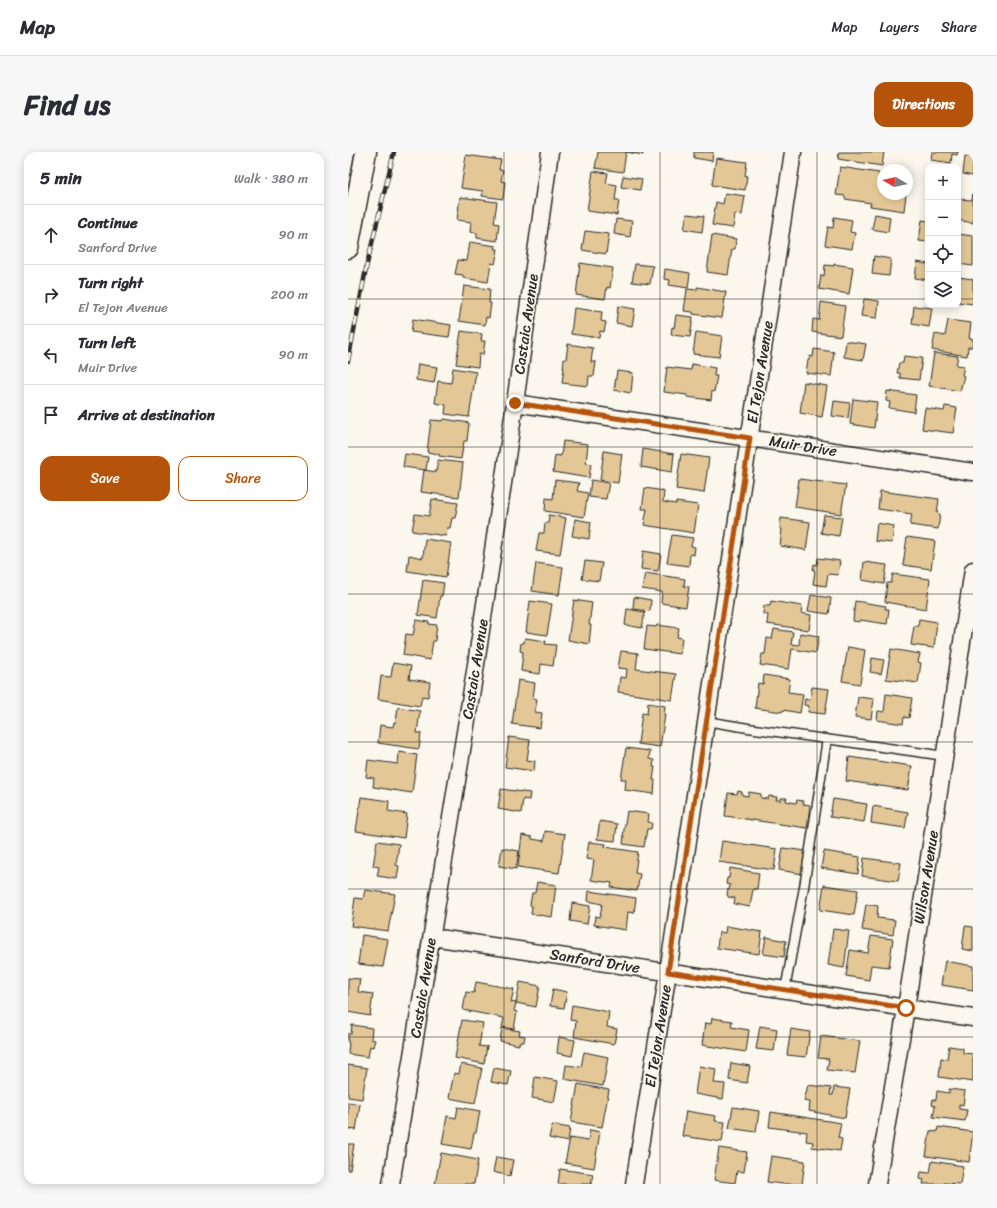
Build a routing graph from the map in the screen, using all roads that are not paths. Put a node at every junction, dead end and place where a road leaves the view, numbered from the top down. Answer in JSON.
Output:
{"nodes":[{"id":1,"x":366,"y":152,"type":"edge"},
{"id":2,"x":550,"y":152,"type":"edge"},
{"id":3,"x":793,"y":152,"type":"edge"},
{"id":4,"x":348,"y":248,"type":"edge"},
{"id":5,"x":515,"y":403,"type":"junction"},
{"id":6,"x":750,"y":438,"type":"junction"},
{"id":7,"x":973,"y":472,"type":"edge"},
{"id":8,"x":973,"y":570,"type":"edge"},
{"id":9,"x":706,"y":721,"type":"junction"},
{"id":10,"x":827,"y":739,"type":"junction"},
{"id":11,"x":944,"y":756,"type":"junction"},
{"id":12,"x":432,"y":937,"type":"junction"},
{"id":13,"x":668,"y":972,"type":"junction"},
{"id":14,"x":785,"y":990,"type":"junction"},
{"id":15,"x":906,"y":1008,"type":"junction"},
{"id":16,"x":973,"y":1018,"type":"edge"},
{"id":17,"x":391,"y":1184,"type":"edge"},
{"id":18,"x":634,"y":1184,"type":"edge"},
{"id":19,"x":877,"y":1184,"type":"edge"}],
"edges":[{"from":1,"to":4,"type":"street"},
{"from":2,"to":5,"type":"street","name":"Castaic Avenue"},
{"from":3,"to":6,"type":"street","name":"El Tejon Avenue"},
{"from":5,"to":6,"type":"street","name":"Muir Drive"},
{"from":5,"to":12,"type":"street","name":"Castaic Avenue"},
{"from":6,"to":7,"type":"street","name":"Muir Drive"},
{"from":6,"to":9,"type":"street","name":"El Tejon Avenue"},
{"from":8,"to":11,"type":"street","name":"Wilson Avenue"},
{"from":9,"to":10,"type":"lane"},
{"from":9,"to":13,"type":"street","name":"El Tejon Avenue"},
{"from":10,"to":11,"type":"lane"},
{"from":10,"to":14,"type":"lane"},
{"from":11,"to":15,"type":"street","name":"Wilson Avenue"},
{"from":12,"to":13,"type":"street","name":"Sanford Drive"},
{"from":12,"to":17,"type":"street","name":"Castaic Avenue"},
{"from":13,"to":14,"type":"street","name":"Sanford Drive"},
{"from":13,"to":18,"type":"street","name":"El Tejon Avenue"},
{"from":14,"to":15,"type":"street","name":"Sanford Drive"},
{"from":15,"to":16,"type":"street","name":"Sanford Drive"},
{"from":15,"to":19,"type":"street","name":"Wilson Avenue"}]}
